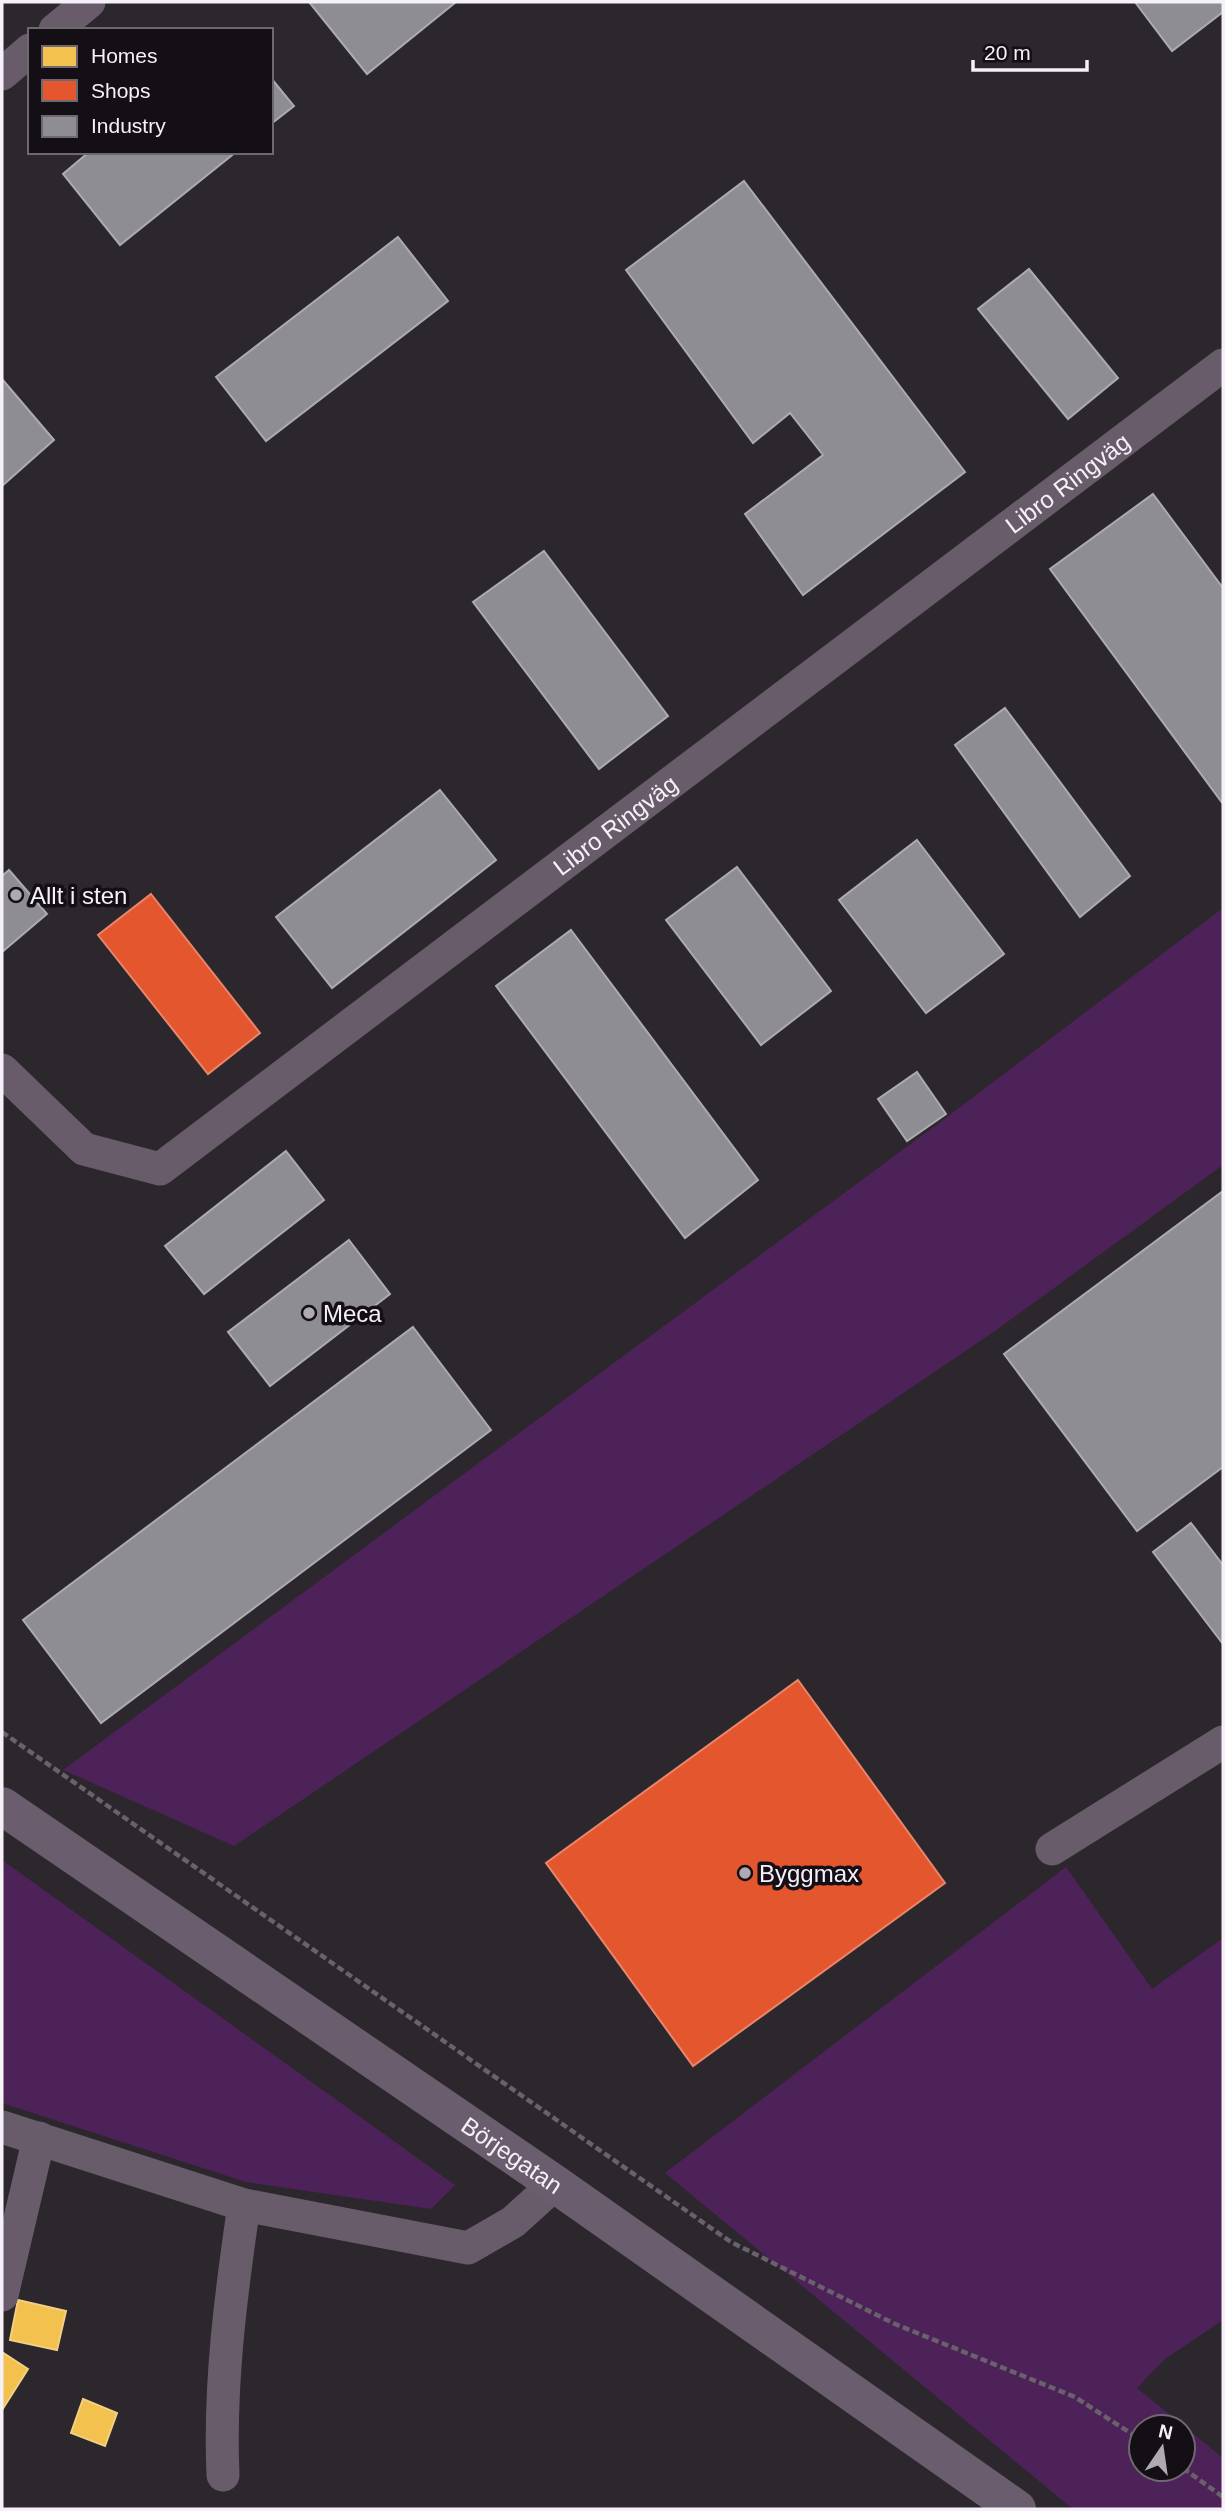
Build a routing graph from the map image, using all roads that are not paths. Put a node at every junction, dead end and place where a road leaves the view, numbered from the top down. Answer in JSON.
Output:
{"nodes":[{"id":1,"x":89,"y":2,"type":"edge"},
{"id":2,"x":57,"y":28,"type":"edge"},
{"id":3,"x":28,"y":52,"type":"edge"},
{"id":4,"x":2,"y":74,"type":"edge"},
{"id":5,"x":1223,"y":365,"type":"edge"},
{"id":6,"x":2,"y":1070,"type":"edge"},
{"id":7,"x":1223,"y":1742,"type":"edge"},
{"id":8,"x":2,"y":1806,"type":"edge"},
{"id":9,"x":1052,"y":1849,"type":"dead end"},
{"id":10,"x":2,"y":2127,"type":"edge"},
{"id":11,"x":39,"y":2138,"type":"junction"},
{"id":12,"x":555,"y":2184,"type":"junction"},
{"id":13,"x":244,"y":2204,"type":"junction"},
{"id":14,"x":2,"y":2295,"type":"edge"},
{"id":15,"x":223,"y":2475,"type":"dead end"},
{"id":16,"x":1017,"y":2509,"type":"edge"}],
"edges":[{"from":1,"to":2,"type":"street"},
{"from":3,"to":4,"type":"street"},
{"from":5,"to":6,"type":"street","name":"Libro Ringväg"},
{"from":7,"to":9,"type":"street"},
{"from":8,"to":12,"type":"main road","name":"Börjegatan"},
{"from":10,"to":11,"type":"street"},
{"from":11,"to":13,"type":"street"},
{"from":11,"to":14,"type":"street"},
{"from":12,"to":13,"type":"street"},
{"from":12,"to":16,"type":"main road","name":"Börjegatan"},
{"from":13,"to":15,"type":"street"}]}
